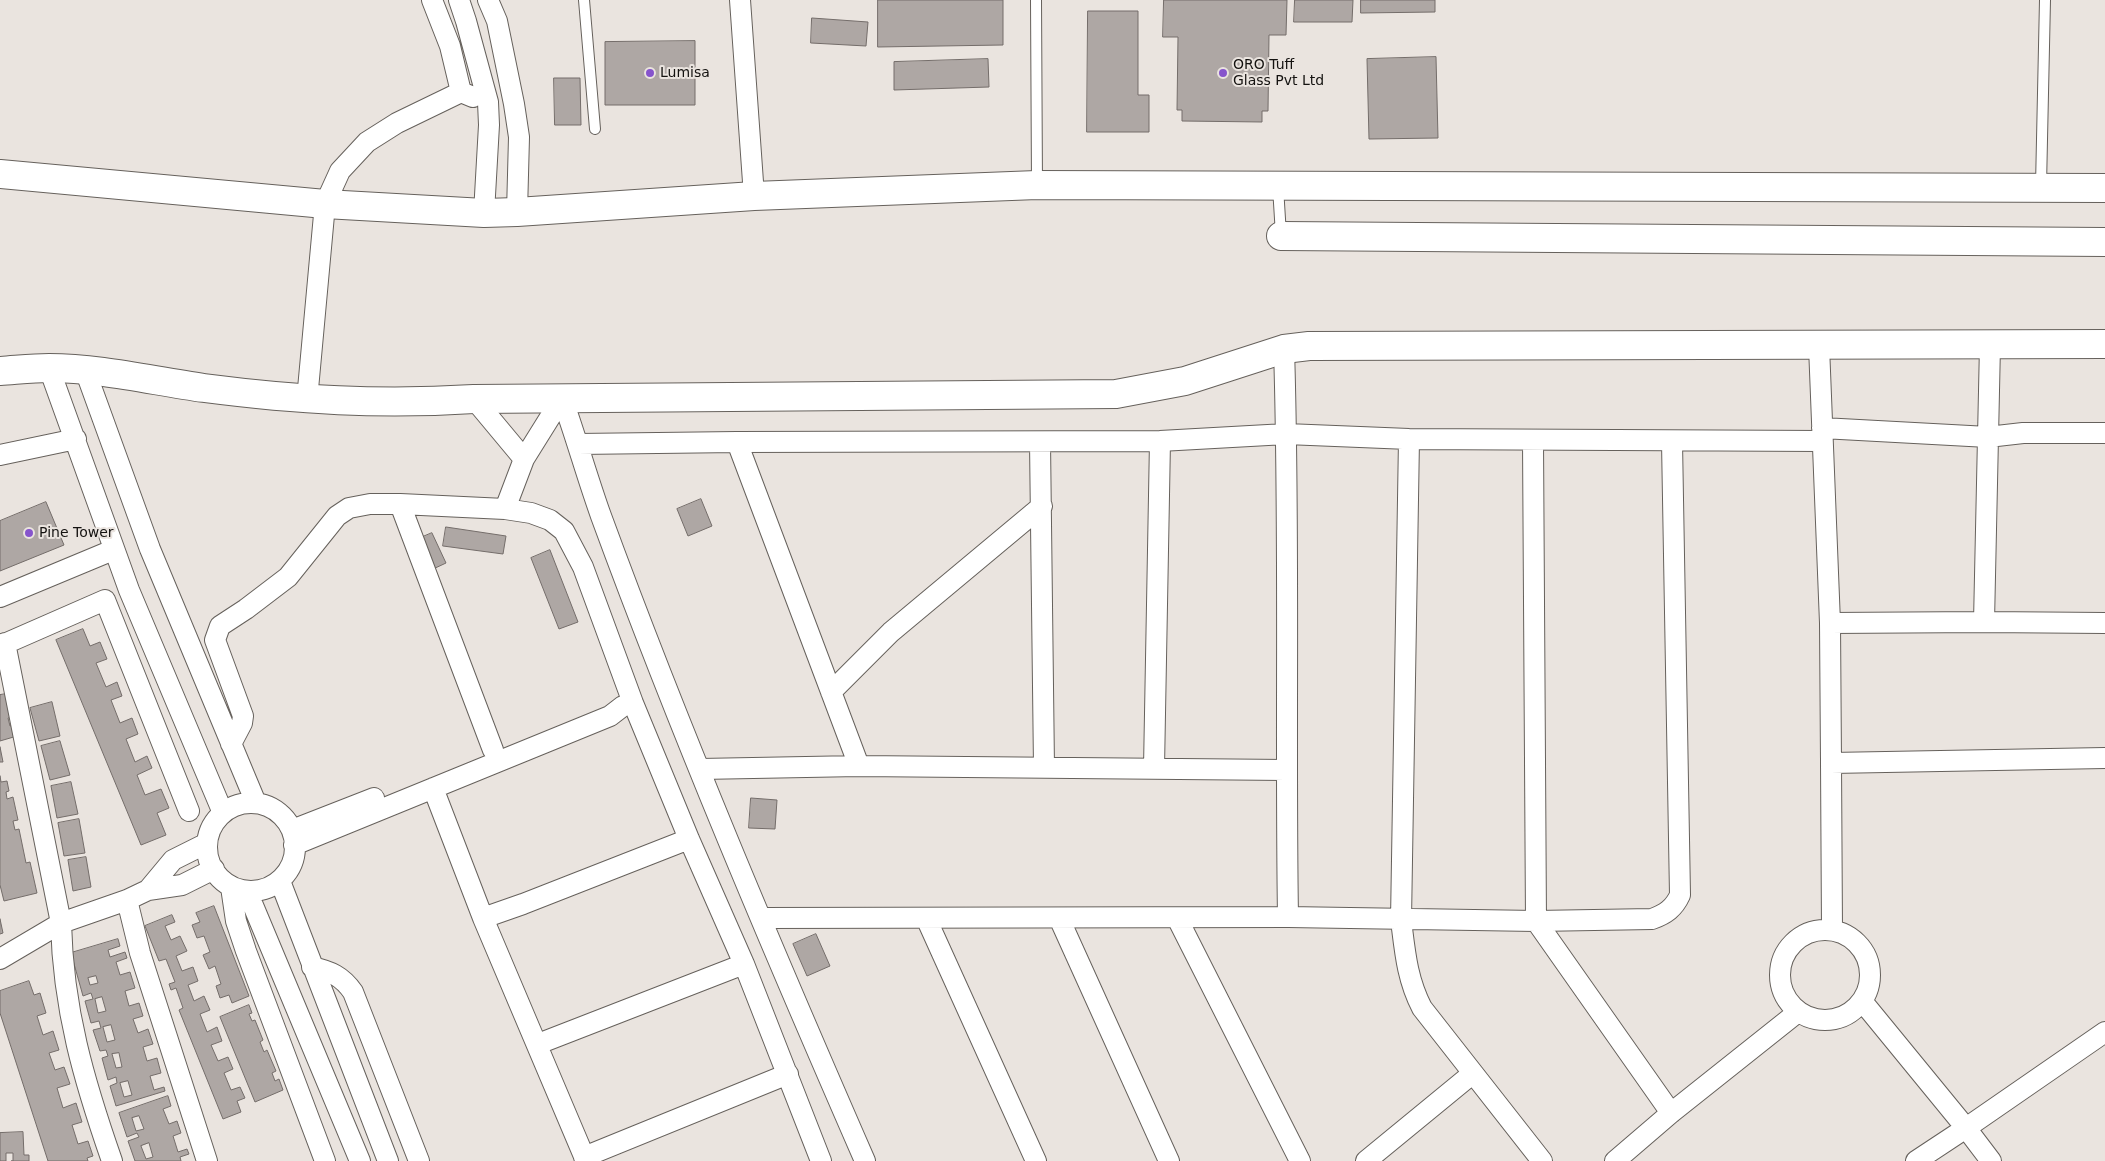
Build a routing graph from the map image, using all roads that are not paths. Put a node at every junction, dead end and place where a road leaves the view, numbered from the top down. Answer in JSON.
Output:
{"nodes":[{"id":1,"x":432,"y":0,"type":"edge"},
{"id":2,"x":459,"y":0,"type":"edge"},
{"id":3,"x":488,"y":0,"type":"edge"},
{"id":4,"x":584,"y":0,"type":"edge"},
{"id":5,"x":740,"y":0,"type":"edge"},
{"id":6,"x":1036,"y":0,"type":"edge"},
{"id":7,"x":2045,"y":0,"type":"edge"},
{"id":8,"x":461,"y":92,"type":"junction"},
{"id":9,"x":488,"y":102,"type":"junction"},
{"id":10,"x":514,"y":104,"type":"junction"},
{"id":11,"x":594,"y":129,"type":"dead end"},
{"id":12,"x":0,"y":174,"type":"edge"},
{"id":13,"x":1037,"y":185,"type":"junction"},
{"id":14,"x":1278,"y":186,"type":"junction"},
{"id":15,"x":2041,"y":188,"type":"junction"},
{"id":16,"x":2105,"y":188,"type":"edge"},
{"id":17,"x":754,"y":196,"type":"junction"},
{"id":18,"x":325,"y":204,"type":"junction"},
{"id":19,"x":517,"y":212,"type":"junction"},
{"id":20,"x":484,"y":213,"type":"junction"},
{"id":21,"x":1281,"y":236,"type":"joint"},
{"id":22,"x":2105,"y":242,"type":"edge"},
{"id":23,"x":2105,"y":344,"type":"edge"},
{"id":24,"x":1990,"y":345,"type":"junction"},
{"id":25,"x":1819,"y":346,"type":"junction"},
{"id":26,"x":1284,"y":349,"type":"junction"},
{"id":27,"x":49,"y":368,"type":"junction"},
{"id":28,"x":85,"y":370,"type":"junction"},
{"id":29,"x":0,"y":371,"type":"edge"},
{"id":30,"x":562,"y":398,"type":"junction"},
{"id":31,"x":474,"y":399,"type":"junction"},
{"id":32,"x":307,"y":400,"type":"junction"},
{"id":33,"x":2105,"y":433,"type":"edge"},
{"id":34,"x":1286,"y":434,"type":"junction"},
{"id":35,"x":1822,"y":435,"type":"junction"},
{"id":36,"x":1988,"y":438,"type":"junction"},
{"id":37,"x":76,"y":439,"type":"junction"},
{"id":38,"x":1409,"y":439,"type":"junction"},
{"id":39,"x":1160,"y":441,"type":"junction"},
{"id":40,"x":1532,"y":441,"type":"junction"},
{"id":41,"x":737,"y":442,"type":"junction"},
{"id":42,"x":1040,"y":442,"type":"junction"},
{"id":43,"x":1672,"y":442,"type":"junction"},
{"id":44,"x":578,"y":444,"type":"junction"},
{"id":45,"x":0,"y":455,"type":"edge"},
{"id":46,"x":524,"y":459,"type":"junction"},
{"id":47,"x":400,"y":504,"type":"junction"},
{"id":48,"x":1042,"y":506,"type":"junction"},
{"id":49,"x":505,"y":509,"type":"junction"},
{"id":50,"x":113,"y":550,"type":"junction"},
{"id":51,"x":0,"y":597,"type":"edge"},
{"id":52,"x":1984,"y":622,"type":"junction"},
{"id":53,"x":1830,"y":623,"type":"junction"},
{"id":54,"x":2105,"y":623,"type":"edge"},
{"id":55,"x":3,"y":644,"type":"edge"},
{"id":56,"x":831,"y":692,"type":"junction"},
{"id":57,"x":628,"y":704,"type":"junction"},
{"id":58,"x":231,"y":744,"type":"junction"},
{"id":59,"x":493,"y":750,"type":"junction"},
{"id":60,"x":2105,"y":758,"type":"edge"},
{"id":61,"x":1831,"y":763,"type":"junction"},
{"id":62,"x":859,"y":766,"type":"junction"},
{"id":63,"x":1044,"y":767,"type":"junction"},
{"id":64,"x":1154,"y":768,"type":"junction"},
{"id":65,"x":700,"y":769,"type":"junction"},
{"id":66,"x":1286,"y":770,"type":"junction"},
{"id":67,"x":433,"y":788,"type":"junction"},
{"id":68,"x":256,"y":803,"type":"junction"},
{"id":69,"x":189,"y":811,"type":"dead end"},
{"id":70,"x":223,"y":813,"type":"junction"},
{"id":71,"x":293,"y":837,"type":"junction"},
{"id":72,"x":689,"y":839,"type":"junction"},
{"id":73,"x":207,"y":843,"type":"junction"},
{"id":74,"x":214,"y":869,"type":"junction"},
{"id":75,"x":280,"y":881,"type":"junction"},
{"id":76,"x":239,"y":889,"type":"junction"},
{"id":77,"x":148,"y":890,"type":"junction"},
{"id":78,"x":127,"y":900,"type":"junction"},
{"id":79,"x":1288,"y":917,"type":"junction"},
{"id":80,"x":483,"y":918,"type":"junction"},
{"id":81,"x":761,"y":918,"type":"junction"},
{"id":82,"x":926,"y":918,"type":"junction"},
{"id":83,"x":1059,"y":918,"type":"junction"},
{"id":84,"x":1177,"y":918,"type":"junction"},
{"id":85,"x":1402,"y":920,"type":"junction"},
{"id":86,"x":1536,"y":921,"type":"junction"},
{"id":87,"x":61,"y":923,"type":"junction"},
{"id":88,"x":1832,"y":929,"type":"junction"},
{"id":89,"x":0,"y":959,"type":"edge"},
{"id":90,"x":744,"y":964,"type":"junction"},
{"id":91,"x":312,"y":967,"type":"junction"},
{"id":92,"x":1862,"y":1002,"type":"junction"},
{"id":93,"x":1798,"y":1012,"type":"junction"},
{"id":94,"x":2105,"y":1032,"type":"edge"},
{"id":95,"x":538,"y":1044,"type":"junction"},
{"id":96,"x":788,"y":1074,"type":"junction"},
{"id":97,"x":1472,"y":1074,"type":"junction"},
{"id":98,"x":1672,"y":1112,"type":"junction"},
{"id":99,"x":1966,"y":1128,"type":"junction"},
{"id":100,"x":585,"y":1159,"type":"edge"},
{"id":101,"x":112,"y":1161,"type":"edge"},
{"id":102,"x":207,"y":1161,"type":"edge"},
{"id":103,"x":325,"y":1161,"type":"edge"},
{"id":104,"x":360,"y":1161,"type":"edge"},
{"id":105,"x":388,"y":1161,"type":"edge"},
{"id":106,"x":419,"y":1161,"type":"edge"},
{"id":107,"x":821,"y":1161,"type":"edge"},
{"id":108,"x":865,"y":1161,"type":"edge"},
{"id":109,"x":1036,"y":1161,"type":"edge"},
{"id":110,"x":1169,"y":1161,"type":"edge"},
{"id":111,"x":1300,"y":1161,"type":"edge"},
{"id":112,"x":1366,"y":1161,"type":"edge"},
{"id":113,"x":1542,"y":1161,"type":"edge"},
{"id":114,"x":1615,"y":1161,"type":"edge"},
{"id":115,"x":1916,"y":1161,"type":"edge"},
{"id":116,"x":1991,"y":1161,"type":"edge"}],
"edges":[{"from":1,"to":8,"type":"street"},
{"from":2,"to":9,"type":"street"},
{"from":3,"to":10,"type":"street"},
{"from":4,"to":11,"type":"lane"},
{"from":5,"to":17,"type":"street"},
{"from":6,"to":13,"type":"lane"},
{"from":7,"to":15,"type":"lane"},
{"from":8,"to":9,"type":"street"},
{"from":8,"to":18,"type":"street"},
{"from":9,"to":10,"type":"street"},
{"from":9,"to":20,"type":"street"},
{"from":10,"to":19,"type":"street"},
{"from":12,"to":18,"type":"main road"},
{"from":13,"to":14,"type":"main road"},
{"from":13,"to":17,"type":"main road"},
{"from":14,"to":15,"type":"main road"},
{"from":14,"to":21,"type":"lane"},
{"from":15,"to":16,"type":"main road"},
{"from":17,"to":19,"type":"main road"},
{"from":18,"to":20,"type":"main road"},
{"from":18,"to":32,"type":"street"},
{"from":19,"to":20,"type":"main road"},
{"from":21,"to":22,"type":"main road"},
{"from":23,"to":24,"type":"main road"},
{"from":24,"to":25,"type":"main road"},
{"from":24,"to":36,"type":"street"},
{"from":25,"to":26,"type":"main road"},
{"from":25,"to":35,"type":"street"},
{"from":26,"to":30,"type":"main road"},
{"from":26,"to":34,"type":"street"},
{"from":27,"to":28,"type":"main road"},
{"from":27,"to":29,"type":"main road"},
{"from":27,"to":37,"type":"street"},
{"from":28,"to":32,"type":"main road"},
{"from":28,"to":58,"type":"street"},
{"from":30,"to":31,"type":"main road"},
{"from":30,"to":44,"type":"street"},
{"from":30,"to":46,"type":"street"},
{"from":31,"to":32,"type":"main road"},
{"from":31,"to":46,"type":"street"},
{"from":33,"to":36,"type":"street"},
{"from":34,"to":38,"type":"street"},
{"from":34,"to":39,"type":"street"},
{"from":34,"to":66,"type":"street"},
{"from":35,"to":36,"type":"street"},
{"from":35,"to":43,"type":"street"},
{"from":35,"to":53,"type":"street"},
{"from":36,"to":52,"type":"street"},
{"from":37,"to":45,"type":"street"},
{"from":37,"to":50,"type":"street"},
{"from":38,"to":40,"type":"street"},
{"from":38,"to":85,"type":"street"},
{"from":39,"to":42,"type":"street"},
{"from":39,"to":64,"type":"street"},
{"from":40,"to":43,"type":"street"},
{"from":40,"to":86,"type":"street"},
{"from":41,"to":42,"type":"street"},
{"from":41,"to":44,"type":"street"},
{"from":41,"to":56,"type":"street"},
{"from":42,"to":48,"type":"street"},
{"from":43,"to":86,"type":"street"},
{"from":44,"to":65,"type":"street"},
{"from":46,"to":49,"type":"street"},
{"from":47,"to":49,"type":"street"},
{"from":47,"to":58,"type":"street"},
{"from":47,"to":59,"type":"street"},
{"from":48,"to":56,"type":"street"},
{"from":48,"to":63,"type":"street"},
{"from":49,"to":57,"type":"street"},
{"from":50,"to":51,"type":"street"},
{"from":50,"to":70,"type":"street"},
{"from":52,"to":53,"type":"street"},
{"from":52,"to":54,"type":"street"},
{"from":53,"to":61,"type":"street"},
{"from":55,"to":69,"type":"street"},
{"from":55,"to":87,"type":"street"},
{"from":56,"to":62,"type":"street"},
{"from":57,"to":59,"type":"street"},
{"from":57,"to":67,"type":"street"},
{"from":57,"to":72,"type":"street"},
{"from":58,"to":68,"type":"street"},
{"from":59,"to":71,"type":"street"},
{"from":60,"to":61,"type":"street"},
{"from":61,"to":88,"type":"street"},
{"from":62,"to":63,"type":"street"},
{"from":62,"to":65,"type":"street"},
{"from":63,"to":64,"type":"street"},
{"from":64,"to":66,"type":"street"},
{"from":65,"to":81,"type":"street"},
{"from":66,"to":79,"type":"street"},
{"from":67,"to":71,"type":"street"},
{"from":67,"to":80,"type":"street"},
{"from":68,"to":70,"type":"street"},
{"from":68,"to":71,"type":"street"},
{"from":70,"to":73,"type":"street"},
{"from":71,"to":75,"type":"street"},
{"from":72,"to":80,"type":"street"},
{"from":72,"to":90,"type":"street"},
{"from":73,"to":74,"type":"street"},
{"from":73,"to":77,"type":"street"},
{"from":74,"to":76,"type":"street"},
{"from":74,"to":77,"type":"street"},
{"from":75,"to":76,"type":"street"},
{"from":75,"to":91,"type":"street"},
{"from":76,"to":103,"type":"street"},
{"from":76,"to":104,"type":"street"},
{"from":77,"to":78,"type":"street"},
{"from":78,"to":87,"type":"street"},
{"from":78,"to":102,"type":"street"},
{"from":79,"to":84,"type":"street"},
{"from":79,"to":85,"type":"street"},
{"from":80,"to":95,"type":"street"},
{"from":81,"to":82,"type":"street"},
{"from":81,"to":108,"type":"street"},
{"from":82,"to":83,"type":"street"},
{"from":82,"to":109,"type":"street"},
{"from":83,"to":84,"type":"street"},
{"from":83,"to":110,"type":"street"},
{"from":84,"to":111,"type":"street"},
{"from":85,"to":86,"type":"street"},
{"from":85,"to":97,"type":"street"},
{"from":86,"to":98,"type":"street"},
{"from":87,"to":89,"type":"street"},
{"from":87,"to":101,"type":"street"},
{"from":88,"to":92,"type":"street"},
{"from":88,"to":93,"type":"street"},
{"from":90,"to":95,"type":"street"},
{"from":90,"to":96,"type":"street"},
{"from":91,"to":105,"type":"street"},
{"from":91,"to":106,"type":"street"},
{"from":92,"to":93,"type":"street"},
{"from":92,"to":99,"type":"street"},
{"from":93,"to":98,"type":"street"},
{"from":94,"to":99,"type":"street"},
{"from":95,"to":100,"type":"street"},
{"from":96,"to":100,"type":"street"},
{"from":96,"to":107,"type":"street"},
{"from":97,"to":112,"type":"street"},
{"from":97,"to":113,"type":"street"},
{"from":98,"to":114,"type":"street"},
{"from":99,"to":115,"type":"street"},
{"from":99,"to":116,"type":"street"}]}
